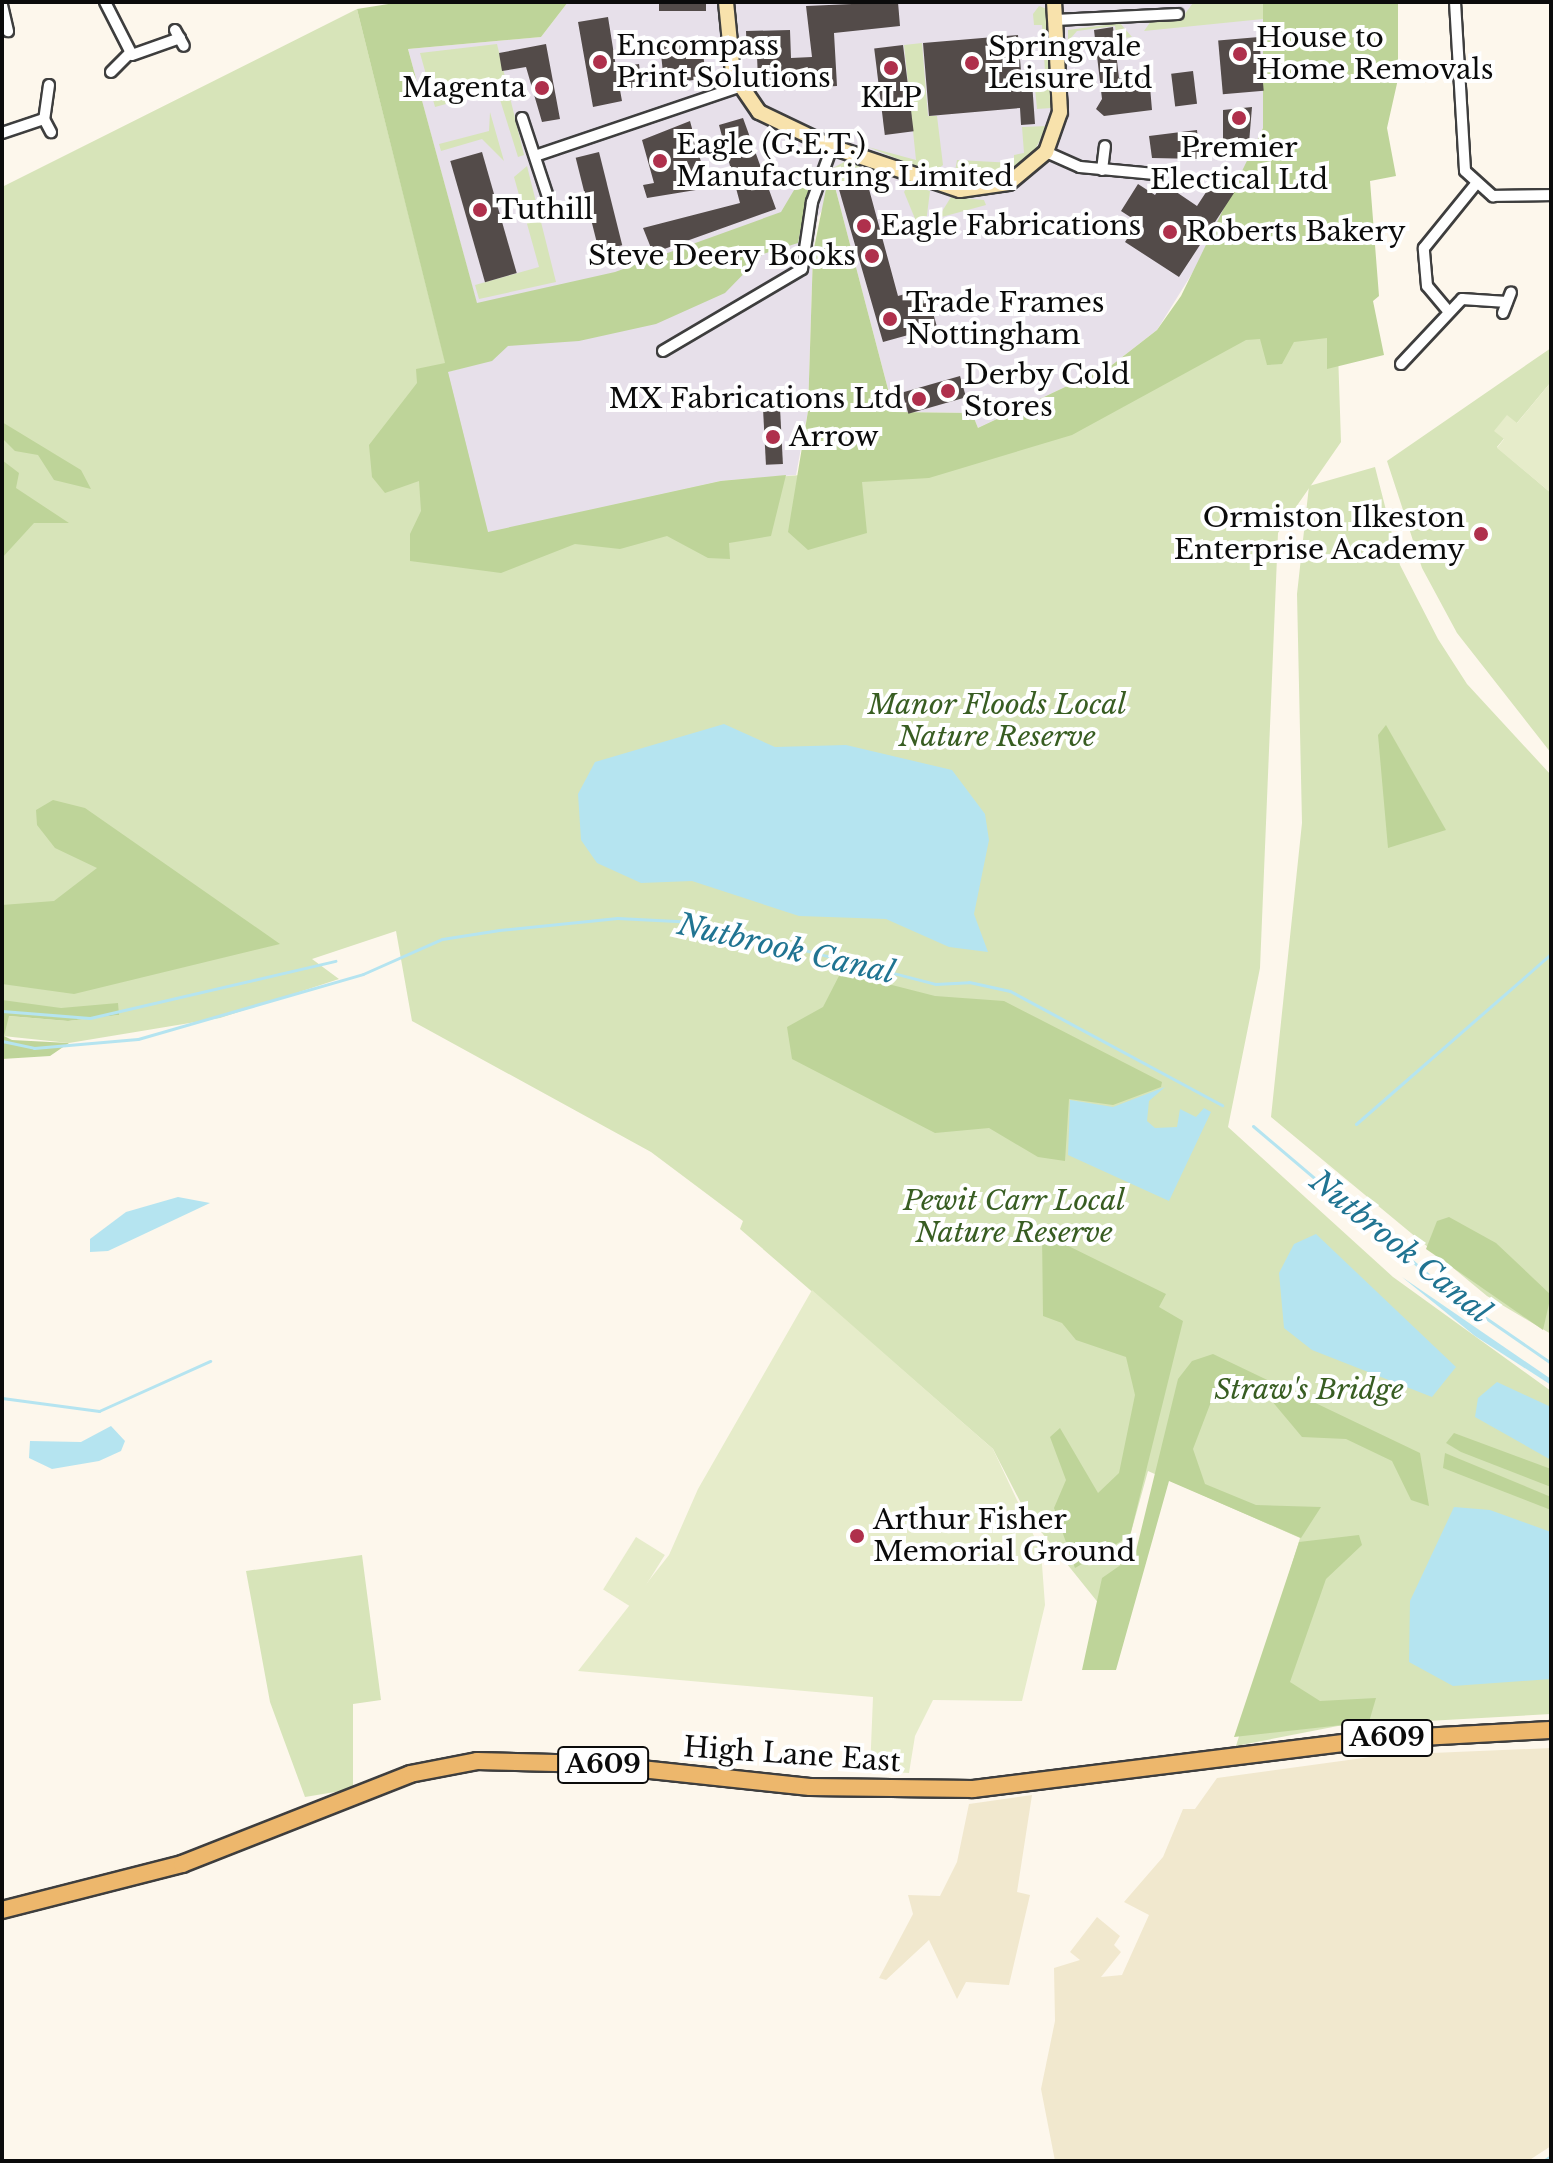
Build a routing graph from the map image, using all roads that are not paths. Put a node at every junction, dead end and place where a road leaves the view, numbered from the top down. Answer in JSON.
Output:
{"nodes":[{"id":1,"x":105,"y":2,"type":"edge"},
{"id":2,"x":726,"y":2,"type":"edge"},
{"id":3,"x":1054,"y":2,"type":"edge"},
{"id":4,"x":1455,"y":2,"type":"edge"},
{"id":5,"x":2,"y":5,"type":"edge"},
{"id":6,"x":1178,"y":14,"type":"dead end"},
{"id":7,"x":1055,"y":20,"type":"junction"},
{"id":8,"x":19,"y":28,"type":"dead end"},
{"id":9,"x":5,"y":32,"type":"edge"},
{"id":10,"x":180,"y":38,"type":"dead end"},
{"id":11,"x":129,"y":54,"type":"junction"},
{"id":12,"x":111,"y":72,"type":"dead end"},
{"id":13,"x":49,"y":85,"type":"dead end"},
{"id":14,"x":739,"y":87,"type":"junction"},
{"id":15,"x":522,"y":118,"type":"dead end"},
{"id":16,"x":44,"y":119,"type":"junction"},
{"id":17,"x":51,"y":132,"type":"dead end"},
{"id":18,"x":2,"y":133,"type":"edge"},
{"id":19,"x":1105,"y":146,"type":"dead end"},
{"id":20,"x":832,"y":147,"type":"junction"},
{"id":21,"x":1046,"y":152,"type":"junction"},
{"id":22,"x":535,"y":156,"type":"junction"},
{"id":23,"x":1102,"y":170,"type":"junction"},
{"id":24,"x":1155,"y":174,"type":"dead end"},
{"id":25,"x":1475,"y":185,"type":"junction"},
{"id":26,"x":1551,"y":198,"type":"edge"},
{"id":27,"x":549,"y":200,"type":"dead end"},
{"id":28,"x":763,"y":277,"type":"dead end"},
{"id":29,"x":768,"y":290,"type":"junction"},
{"id":30,"x":1507,"y":302,"type":"dead end"},
{"id":31,"x":1449,"y":312,"type":"junction"},
{"id":32,"x":663,"y":351,"type":"dead end"},
{"id":33,"x":1418,"y":351,"type":"junction"},
{"id":34,"x":1427,"y":363,"type":"dead end"},
{"id":35,"x":1401,"y":364,"type":"dead end"},
{"id":36,"x":1551,"y":1730,"type":"edge"},
{"id":37,"x":2,"y":1910,"type":"edge"}],
"edges":[{"from":1,"to":11,"type":"street"},
{"from":2,"to":14,"type":"street"},
{"from":3,"to":7,"type":"street"},
{"from":4,"to":25,"type":"street"},
{"from":5,"to":9,"type":"street"},
{"from":6,"to":7,"type":"street"},
{"from":7,"to":21,"type":"street"},
{"from":8,"to":9,"type":"street"},
{"from":10,"to":11,"type":"street"},
{"from":11,"to":12,"type":"street"},
{"from":13,"to":16,"type":"street"},
{"from":14,"to":20,"type":"street"},
{"from":14,"to":22,"type":"street"},
{"from":15,"to":22,"type":"street"},
{"from":16,"to":17,"type":"street"},
{"from":16,"to":18,"type":"street"},
{"from":19,"to":23,"type":"street"},
{"from":20,"to":21,"type":"street"},
{"from":20,"to":29,"type":"street"},
{"from":21,"to":23,"type":"street"},
{"from":22,"to":27,"type":"street"},
{"from":23,"to":24,"type":"street"},
{"from":25,"to":26,"type":"street"},
{"from":25,"to":31,"type":"street"},
{"from":28,"to":29,"type":"street"},
{"from":29,"to":32,"type":"street"},
{"from":30,"to":31,"type":"street"},
{"from":31,"to":33,"type":"street"},
{"from":33,"to":34,"type":"street"},
{"from":33,"to":35,"type":"street"},
{"from":36,"to":37,"type":"main road","name":"High Lane East","number":"A609"}]}
